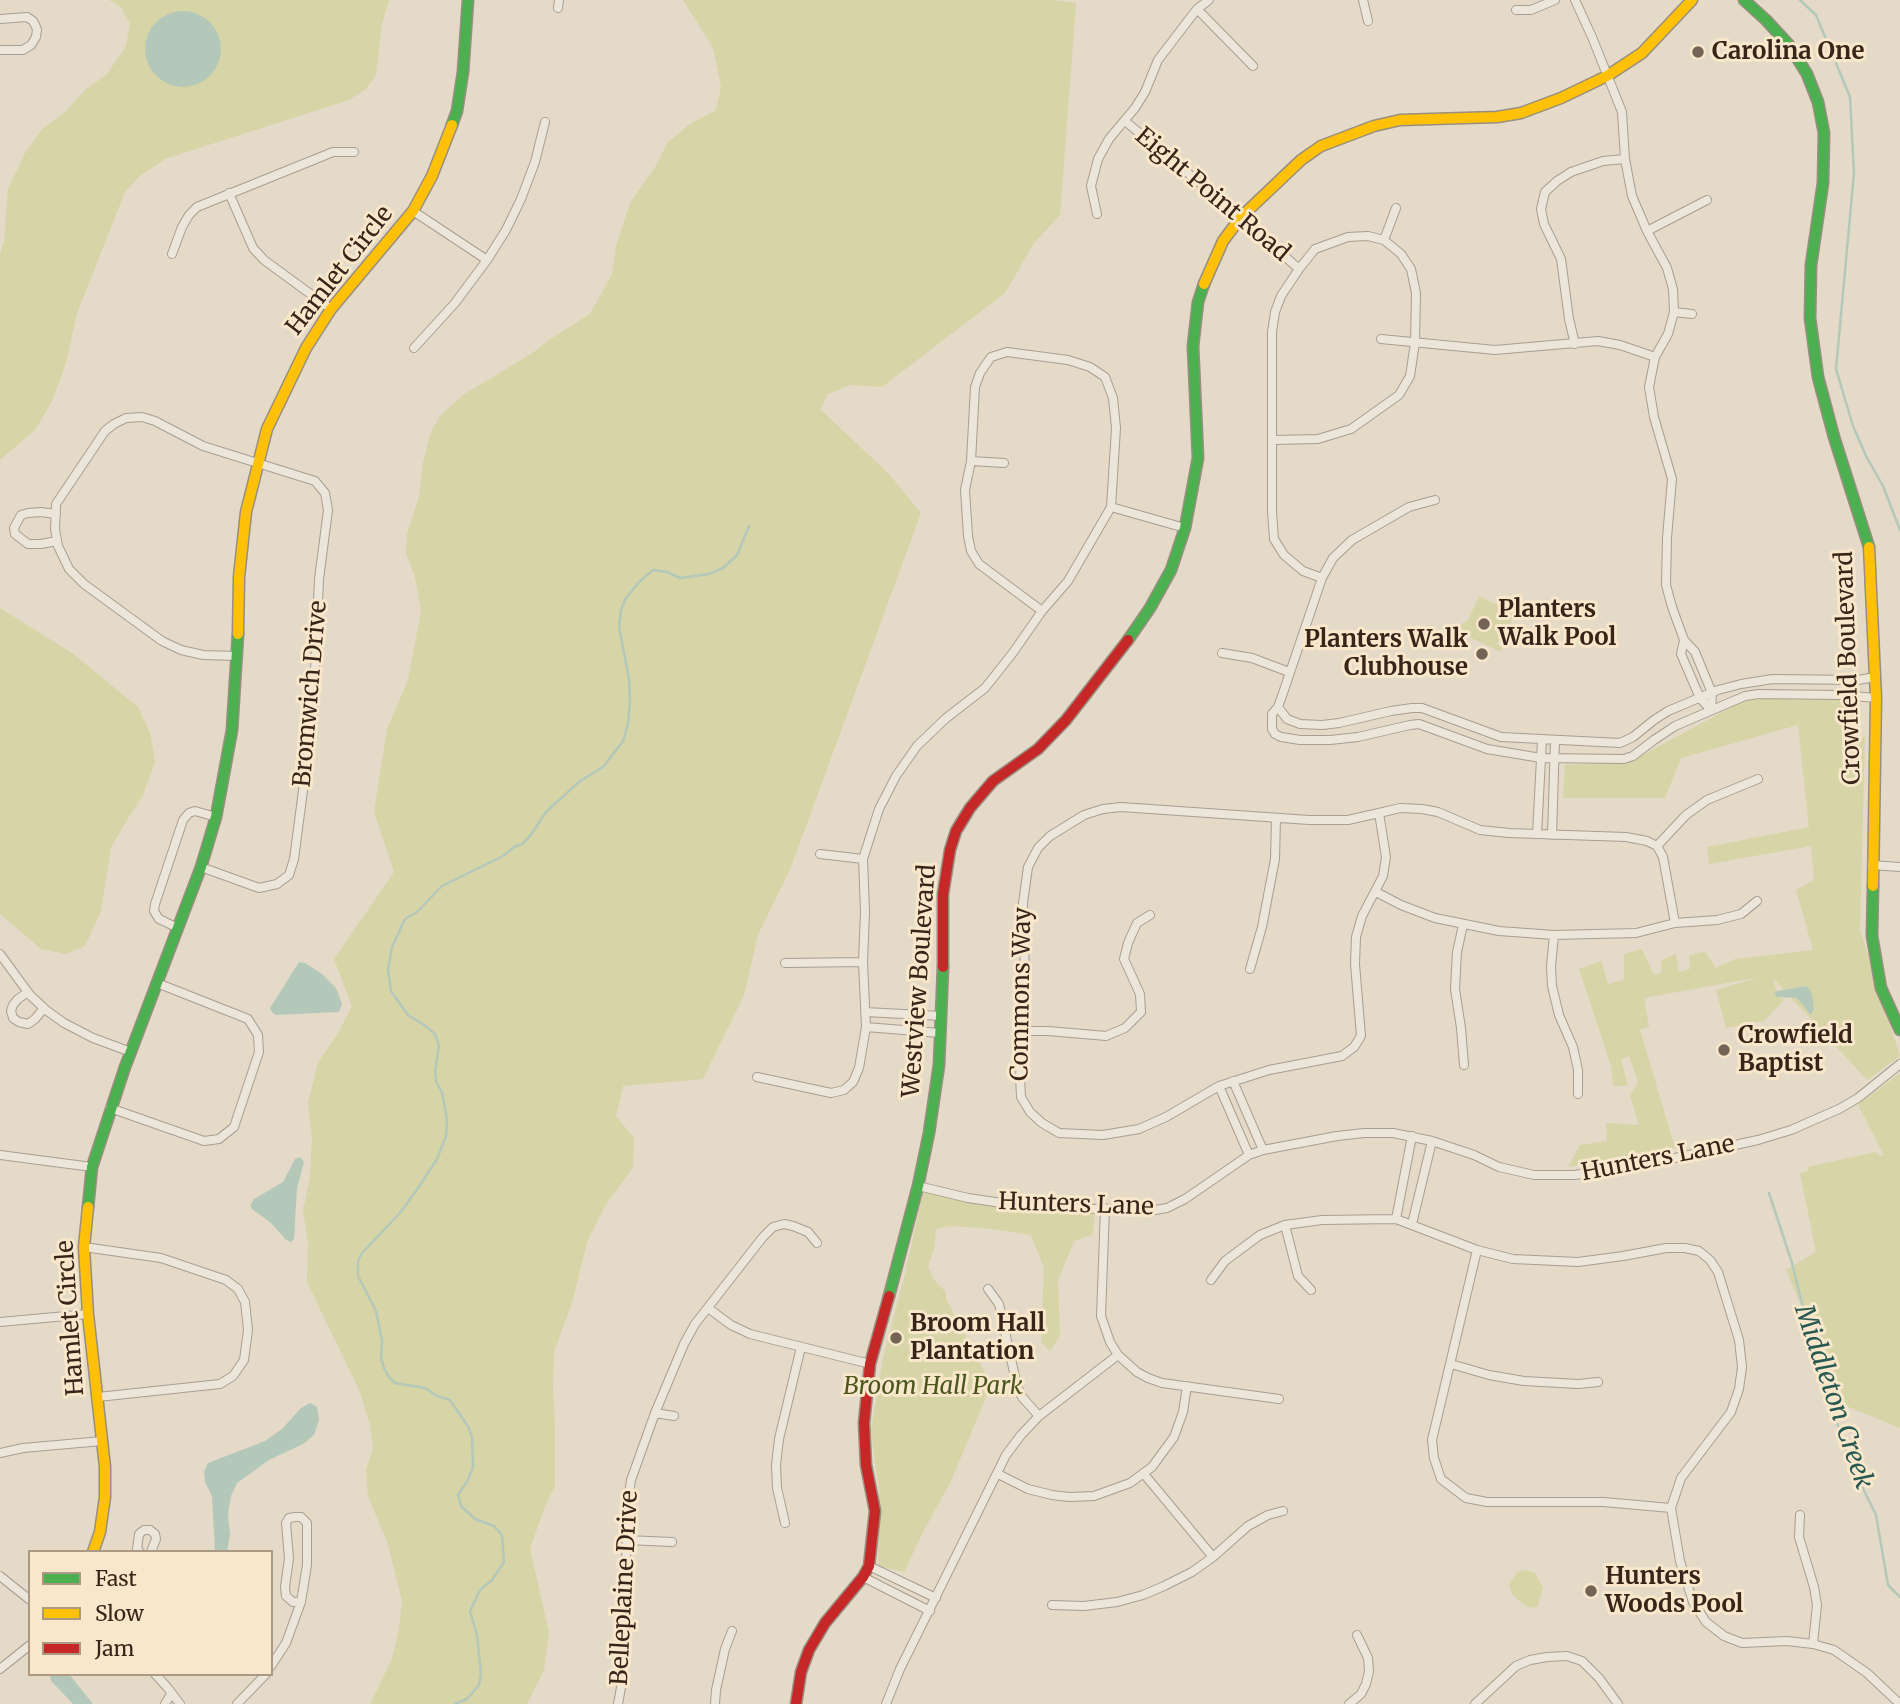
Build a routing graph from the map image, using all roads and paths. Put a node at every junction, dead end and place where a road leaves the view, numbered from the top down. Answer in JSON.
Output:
{"nodes":[{"id":1,"x":468,"y":0,"type":"edge"},
{"id":2,"x":1209,"y":0,"type":"edge"},
{"id":3,"x":1363,"y":0,"type":"edge"},
{"id":4,"x":1555,"y":0,"type":"edge"},
{"id":5,"x":1575,"y":0,"type":"edge"},
{"id":6,"x":1692,"y":0,"type":"edge"},
{"id":7,"x":1744,"y":0,"type":"edge"},
{"id":8,"x":1197,"y":9,"type":"junction"},
{"id":9,"x":1516,"y":10,"type":"dead end"},
{"id":10,"x":0,"y":19,"type":"edge"},
{"id":11,"x":1368,"y":21,"type":"dead end"},
{"id":12,"x":0,"y":50,"type":"edge"},
{"id":13,"x":1252,"y":66,"type":"dead end"},
{"id":14,"x":1607,"y":76,"type":"junction"},
{"id":15,"x":1125,"y":121,"type":"junction"},
{"id":16,"x":545,"y":122,"type":"dead end"},
{"id":17,"x":354,"y":152,"type":"dead end"},
{"id":18,"x":1625,"y":159,"type":"junction"},
{"id":19,"x":229,"y":193,"type":"junction"},
{"id":20,"x":1707,"y":201,"type":"dead end"},
{"id":21,"x":1396,"y":208,"type":"dead end"},
{"id":22,"x":413,"y":211,"type":"junction"},
{"id":23,"x":1097,"y":214,"type":"dead end"},
{"id":24,"x":1241,"y":217,"type":"junction"},
{"id":25,"x":1647,"y":231,"type":"junction"},
{"id":26,"x":1384,"y":240,"type":"junction"},
{"id":27,"x":172,"y":254,"type":"dead end"},
{"id":28,"x":487,"y":260,"type":"junction"},
{"id":29,"x":1299,"y":269,"type":"junction"},
{"id":30,"x":331,"y":309,"type":"junction"},
{"id":31,"x":1674,"y":312,"type":"junction"},
{"id":32,"x":1692,"y":314,"type":"dead end"},
{"id":33,"x":1381,"y":339,"type":"dead end"},
{"id":34,"x":1415,"y":343,"type":"junction"},
{"id":35,"x":1575,"y":344,"type":"junction"},
{"id":36,"x":414,"y":348,"type":"dead end"},
{"id":37,"x":1655,"y":357,"type":"junction"},
{"id":38,"x":1273,"y":440,"type":"junction"},
{"id":39,"x":971,"y":461,"type":"junction"},
{"id":40,"x":258,"y":463,"type":"junction"},
{"id":41,"x":1004,"y":463,"type":"dead end"},
{"id":42,"x":1435,"y":500,"type":"dead end"},
{"id":43,"x":1111,"y":507,"type":"junction"},
{"id":44,"x":55,"y":514,"type":"junction"},
{"id":45,"x":1185,"y":528,"type":"junction"},
{"id":46,"x":57,"y":541,"type":"junction"},
{"id":47,"x":1322,"y":578,"type":"junction"},
{"id":48,"x":1042,"y":611,"type":"junction"},
{"id":49,"x":1684,"y":640,"type":"junction"},
{"id":50,"x":1222,"y":653,"type":"dead end"},
{"id":51,"x":237,"y":656,"type":"junction"},
{"id":52,"x":1289,"y":672,"type":"junction"},
{"id":53,"x":1875,"y":677,"type":"junction"},
{"id":54,"x":1712,"y":693,"type":"junction"},
{"id":55,"x":1700,"y":698,"type":"junction"},
{"id":56,"x":1876,"y":698,"type":"junction"},
{"id":57,"x":1278,"y":707,"type":"junction"},
{"id":58,"x":1711,"y":710,"type":"junction"},
{"id":59,"x":1437,"y":713,"type":"junction"},
{"id":60,"x":1469,"y":725,"type":"junction"},
{"id":61,"x":1432,"y":728,"type":"junction"},
{"id":62,"x":1464,"y":740,"type":"junction"},
{"id":63,"x":1542,"y":740,"type":"junction"},
{"id":64,"x":1555,"y":740,"type":"junction"},
{"id":65,"x":1541,"y":758,"type":"junction"},
{"id":66,"x":1554,"y":758,"type":"junction"},
{"id":67,"x":1758,"y":779,"type":"dead end"},
{"id":68,"x":1379,"y":813,"type":"junction"},
{"id":69,"x":216,"y":817,"type":"junction"},
{"id":70,"x":1276,"y":818,"type":"junction"},
{"id":71,"x":1537,"y":834,"type":"junction"},
{"id":72,"x":1552,"y":835,"type":"junction"},
{"id":73,"x":1657,"y":846,"type":"junction"},
{"id":74,"x":820,"y":854,"type":"dead end"},
{"id":75,"x":863,"y":859,"type":"junction"},
{"id":76,"x":1872,"y":865,"type":"junction"},
{"id":77,"x":201,"y":867,"type":"junction"},
{"id":78,"x":1900,"y":867,"type":"edge"},
{"id":79,"x":1376,"y":892,"type":"junction"},
{"id":80,"x":1757,"y":901,"type":"dead end"},
{"id":81,"x":1150,"y":915,"type":"dead end"},
{"id":82,"x":1675,"y":923,"type":"junction"},
{"id":83,"x":1463,"y":925,"type":"junction"},
{"id":84,"x":178,"y":928,"type":"junction"},
{"id":85,"x":1554,"y":935,"type":"junction"},
{"id":86,"x":0,"y":954,"type":"edge"},
{"id":87,"x":863,"y":962,"type":"junction"},
{"id":88,"x":785,"y":963,"type":"dead end"},
{"id":89,"x":1250,"y":969,"type":"dead end"},
{"id":90,"x":157,"y":983,"type":"junction"},
{"id":91,"x":28,"y":992,"type":"junction"},
{"id":92,"x":44,"y":1008,"type":"junction"},
{"id":93,"x":865,"y":1012,"type":"junction"},
{"id":94,"x":942,"y":1016,"type":"junction"},
{"id":95,"x":866,"y":1027,"type":"junction"},
{"id":96,"x":1900,"y":1030,"type":"edge"},
{"id":97,"x":1021,"y":1031,"type":"junction"},
{"id":98,"x":940,"y":1033,"type":"junction"},
{"id":99,"x":131,"y":1052,"type":"junction"},
{"id":100,"x":1900,"y":1064,"type":"edge"},
{"id":101,"x":1464,"y":1065,"type":"dead end"},
{"id":102,"x":757,"y":1077,"type":"dead end"},
{"id":103,"x":1233,"y":1081,"type":"junction"},
{"id":104,"x":1219,"y":1086,"type":"junction"},
{"id":105,"x":1578,"y":1094,"type":"dead end"},
{"id":106,"x":110,"y":1108,"type":"junction"},
{"id":107,"x":1412,"y":1136,"type":"junction"},
{"id":108,"x":1432,"y":1141,"type":"junction"},
{"id":109,"x":1263,"y":1150,"type":"junction"},
{"id":110,"x":0,"y":1155,"type":"edge"},
{"id":111,"x":1249,"y":1155,"type":"junction"},
{"id":112,"x":92,"y":1167,"type":"junction"},
{"id":113,"x":918,"y":1186,"type":"junction"},
{"id":114,"x":1105,"y":1208,"type":"junction"},
{"id":115,"x":1396,"y":1219,"type":"junction"},
{"id":116,"x":1412,"y":1224,"type":"junction"},
{"id":117,"x":1285,"y":1225,"type":"junction"},
{"id":118,"x":817,"y":1242,"type":"dead end"},
{"id":119,"x":84,"y":1247,"type":"junction"},
{"id":120,"x":1477,"y":1250,"type":"junction"},
{"id":121,"x":1211,"y":1280,"type":"dead end"},
{"id":122,"x":988,"y":1289,"type":"dead end"},
{"id":123,"x":1311,"y":1290,"type":"dead end"},
{"id":124,"x":708,"y":1308,"type":"junction"},
{"id":125,"x":88,"y":1314,"type":"junction"},
{"id":126,"x":0,"y":1322,"type":"edge"},
{"id":127,"x":802,"y":1347,"type":"junction"},
{"id":128,"x":1118,"y":1355,"type":"junction"},
{"id":129,"x":870,"y":1364,"type":"junction"},
{"id":130,"x":1451,"y":1364,"type":"junction"},
{"id":131,"x":1598,"y":1382,"type":"dead end"},
{"id":132,"x":1187,"y":1386,"type":"junction"},
{"id":133,"x":97,"y":1397,"type":"junction"},
{"id":134,"x":1279,"y":1399,"type":"dead end"},
{"id":135,"x":655,"y":1413,"type":"junction"},
{"id":136,"x":674,"y":1416,"type":"dead end"},
{"id":137,"x":1039,"y":1416,"type":"junction"},
{"id":138,"x":102,"y":1441,"type":"junction"},
{"id":139,"x":0,"y":1453,"type":"edge"},
{"id":140,"x":998,"y":1474,"type":"junction"},
{"id":141,"x":1144,"y":1474,"type":"junction"},
{"id":142,"x":1671,"y":1508,"type":"junction"},
{"id":143,"x":1283,"y":1511,"type":"dead end"},
{"id":144,"x":1800,"y":1516,"type":"dead end"},
{"id":145,"x":785,"y":1522,"type":"dead end"},
{"id":146,"x":626,"y":1540,"type":"junction"},
{"id":147,"x":672,"y":1542,"type":"dead end"},
{"id":148,"x":94,"y":1550,"type":"edge"},
{"id":149,"x":138,"y":1550,"type":"edge"},
{"id":150,"x":152,"y":1550,"type":"edge"},
{"id":151,"x":1213,"y":1557,"type":"junction"},
{"id":152,"x":289,"y":1558,"type":"junction"},
{"id":153,"x":307,"y":1560,"type":"junction"},
{"id":154,"x":869,"y":1566,"type":"junction"},
{"id":155,"x":0,"y":1576,"type":"edge"},
{"id":156,"x":863,"y":1577,"type":"junction"},
{"id":157,"x":28,"y":1598,"type":"edge"},
{"id":158,"x":936,"y":1598,"type":"junction"},
{"id":159,"x":302,"y":1602,"type":"junction"},
{"id":160,"x":1052,"y":1605,"type":"dead end"},
{"id":161,"x":930,"y":1611,"type":"junction"},
{"id":162,"x":732,"y":1631,"type":"dead end"},
{"id":163,"x":1357,"y":1635,"type":"dead end"},
{"id":164,"x":1814,"y":1644,"type":"junction"},
{"id":165,"x":28,"y":1647,"type":"edge"},
{"id":166,"x":273,"y":1663,"type":"edge"},
{"id":167,"x":0,"y":1669,"type":"edge"},
{"id":168,"x":157,"y":1676,"type":"edge"},
{"id":169,"x":264,"y":1676,"type":"edge"},
{"id":170,"x":171,"y":1694,"type":"junction"},
{"id":171,"x":165,"y":1704,"type":"edge"},
{"id":172,"x":180,"y":1704,"type":"edge"},
{"id":173,"x":237,"y":1704,"type":"edge"},
{"id":174,"x":618,"y":1704,"type":"edge"},
{"id":175,"x":715,"y":1704,"type":"edge"},
{"id":176,"x":796,"y":1704,"type":"edge"},
{"id":177,"x":886,"y":1704,"type":"edge"},
{"id":178,"x":1349,"y":1704,"type":"edge"},
{"id":179,"x":1475,"y":1704,"type":"edge"},
{"id":180,"x":1618,"y":1704,"type":"edge"},
{"id":181,"x":1900,"y":1704,"type":"edge"}],
"edges":[{"from":1,"to":22,"type":"street","name":"Hamlet Circle"},
{"from":2,"to":8,"type":"street"},
{"from":3,"to":11,"type":"street"},
{"from":4,"to":9,"type":"street"},
{"from":5,"to":14,"type":"street"},
{"from":6,"to":14,"type":"street","name":"Westview Boulevard"},
{"from":7,"to":53,"type":"street","name":"Crowfield Boulevard"},
{"from":8,"to":13,"type":"street"},
{"from":8,"to":15,"type":"street"},
{"from":10,"to":12,"type":"street"},
{"from":14,"to":18,"type":"street"},
{"from":14,"to":24,"type":"street","name":"Westview Boulevard"},
{"from":15,"to":23,"type":"street"},
{"from":15,"to":24,"type":"street","name":"Eight Point Road"},
{"from":16,"to":28,"type":"street"},
{"from":17,"to":19,"type":"street"},
{"from":18,"to":25,"type":"street"},
{"from":18,"to":35,"type":"street"},
{"from":19,"to":27,"type":"street"},
{"from":19,"to":30,"type":"street"},
{"from":20,"to":25,"type":"street"},
{"from":21,"to":26,"type":"street"},
{"from":22,"to":28,"type":"street"},
{"from":22,"to":30,"type":"street","name":"Hamlet Circle"},
{"from":24,"to":29,"type":"street","name":"Eight Point Road"},
{"from":24,"to":45,"type":"street","name":"Westview Boulevard"},
{"from":25,"to":31,"type":"street"},
{"from":26,"to":29,"type":"street"},
{"from":26,"to":34,"type":"street"},
{"from":28,"to":36,"type":"street"},
{"from":29,"to":38,"type":"street"},
{"from":30,"to":40,"type":"street","name":"Hamlet Circle"},
{"from":31,"to":32,"type":"street"},
{"from":31,"to":37,"type":"street"},
{"from":33,"to":34,"type":"street"},
{"from":34,"to":35,"type":"street"},
{"from":34,"to":38,"type":"street"},
{"from":35,"to":37,"type":"street"},
{"from":37,"to":49,"type":"street"},
{"from":38,"to":47,"type":"street"},
{"from":39,"to":41,"type":"street"},
{"from":39,"to":43,"type":"street"},
{"from":39,"to":48,"type":"street"},
{"from":40,"to":44,"type":"street","name":"Bromwich Drive"},
{"from":40,"to":51,"type":"street","name":"Hamlet Circle"},
{"from":40,"to":77,"type":"street","name":"Bromwich Drive"},
{"from":42,"to":47,"type":"street"},
{"from":43,"to":45,"type":"street"},
{"from":43,"to":48,"type":"street"},
{"from":44,"to":46,"type":"street"},
{"from":44,"to":46,"type":"street"},
{"from":45,"to":94,"type":"street","name":"Westview Boulevard"},
{"from":46,"to":51,"type":"street"},
{"from":47,"to":52,"type":"street"},
{"from":48,"to":75,"type":"street"},
{"from":49,"to":54,"type":"street"},
{"from":49,"to":55,"type":"street"},
{"from":50,"to":52,"type":"street"},
{"from":51,"to":69,"type":"street","name":"Hamlet Circle"},
{"from":52,"to":57,"type":"street"},
{"from":53,"to":54,"type":"street"},
{"from":53,"to":56,"type":"street","name":"Crowfield Boulevard"},
{"from":54,"to":55,"type":"street"},
{"from":54,"to":58,"type":"street"},
{"from":55,"to":58,"type":"street"},
{"from":55,"to":64,"type":"street"},
{"from":56,"to":58,"type":"street"},
{"from":56,"to":76,"type":"street","name":"Crowfield Boulevard"},
{"from":57,"to":59,"type":"street"},
{"from":57,"to":61,"type":"street"},
{"from":58,"to":66,"type":"street"},
{"from":59,"to":60,"type":"street"},
{"from":59,"to":61,"type":"street"},
{"from":60,"to":62,"type":"street"},
{"from":60,"to":63,"type":"street"},
{"from":61,"to":62,"type":"street"},
{"from":62,"to":65,"type":"street"},
{"from":63,"to":64,"type":"street"},
{"from":63,"to":65,"type":"street"},
{"from":64,"to":66,"type":"street"},
{"from":65,"to":66,"type":"street"},
{"from":65,"to":71,"type":"street"},
{"from":66,"to":72,"type":"street"},
{"from":67,"to":73,"type":"street"},
{"from":68,"to":70,"type":"street","name":"Commons Way"},
{"from":68,"to":71,"type":"street","name":"Commons Way"},
{"from":68,"to":79,"type":"street","name":"Commons Way"},
{"from":69,"to":77,"type":"street","name":"Hamlet Circle"},
{"from":69,"to":84,"type":"street"},
{"from":70,"to":89,"type":"street"},
{"from":70,"to":97,"type":"street","name":"Commons Way"},
{"from":71,"to":72,"type":"street","name":"Commons Way"},
{"from":72,"to":73,"type":"street","name":"Commons Way"},
{"from":73,"to":82,"type":"street"},
{"from":74,"to":75,"type":"street"},
{"from":75,"to":87,"type":"street"},
{"from":76,"to":78,"type":"street"},
{"from":76,"to":96,"type":"street","name":"Crowfield Boulevard"},
{"from":77,"to":84,"type":"street","name":"Hamlet Circle"},
{"from":79,"to":83,"type":"street"},
{"from":79,"to":103,"type":"street","name":"Commons Way"},
{"from":80,"to":82,"type":"street"},
{"from":81,"to":97,"type":"street"},
{"from":82,"to":85,"type":"street"},
{"from":83,"to":85,"type":"street"},
{"from":83,"to":101,"type":"street"},
{"from":84,"to":90,"type":"street","name":"Hamlet Circle"},
{"from":85,"to":105,"type":"street"},
{"from":86,"to":91,"type":"street"},
{"from":87,"to":88,"type":"street"},
{"from":87,"to":93,"type":"street"},
{"from":90,"to":99,"type":"street","name":"Hamlet Circle"},
{"from":90,"to":106,"type":"street"},
{"from":91,"to":92,"type":"street"},
{"from":91,"to":92,"type":"street"},
{"from":92,"to":99,"type":"street"},
{"from":93,"to":94,"type":"street"},
{"from":93,"to":95,"type":"street"},
{"from":94,"to":98,"type":"street","name":"Westview Boulevard"},
{"from":95,"to":98,"type":"street"},
{"from":95,"to":102,"type":"street"},
{"from":97,"to":104,"type":"street","name":"Commons Way"},
{"from":98,"to":113,"type":"street","name":"Westview Boulevard"},
{"from":99,"to":106,"type":"street","name":"Hamlet Circle"},
{"from":100,"to":108,"type":"street","name":"Hunters Lane"},
{"from":103,"to":104,"type":"street","name":"Commons Way"},
{"from":103,"to":109,"type":"street"},
{"from":104,"to":111,"type":"street"},
{"from":106,"to":112,"type":"street","name":"Hamlet Circle"},
{"from":107,"to":108,"type":"street","name":"Hunters Lane"},
{"from":107,"to":109,"type":"street","name":"Hunters Lane"},
{"from":107,"to":115,"type":"street"},
{"from":108,"to":116,"type":"street"},
{"from":109,"to":111,"type":"street","name":"Hunters Lane"},
{"from":110,"to":112,"type":"street"},
{"from":111,"to":114,"type":"street","name":"Hunters Lane"},
{"from":112,"to":119,"type":"street","name":"Hamlet Circle"},
{"from":113,"to":114,"type":"street","name":"Hunters Lane"},
{"from":113,"to":129,"type":"street","name":"Westview Boulevard"},
{"from":114,"to":128,"type":"street"},
{"from":115,"to":116,"type":"street"},
{"from":115,"to":117,"type":"street"},
{"from":116,"to":120,"type":"street"},
{"from":117,"to":121,"type":"street"},
{"from":117,"to":123,"type":"street"},
{"from":118,"to":124,"type":"street","name":"Belleplaine Drive"},
{"from":119,"to":125,"type":"street","name":"Hamlet Circle"},
{"from":119,"to":133,"type":"street"},
{"from":120,"to":130,"type":"street"},
{"from":120,"to":142,"type":"street"},
{"from":122,"to":137,"type":"street"},
{"from":124,"to":127,"type":"street"},
{"from":124,"to":135,"type":"street","name":"Belleplaine Drive"},
{"from":125,"to":126,"type":"street"},
{"from":125,"to":133,"type":"street","name":"Hamlet Circle"},
{"from":127,"to":129,"type":"street"},
{"from":127,"to":145,"type":"street"},
{"from":128,"to":132,"type":"street"},
{"from":128,"to":137,"type":"street"},
{"from":129,"to":154,"type":"street","name":"Westview Boulevard"},
{"from":130,"to":131,"type":"street"},
{"from":130,"to":142,"type":"street"},
{"from":132,"to":134,"type":"street"},
{"from":132,"to":141,"type":"street"},
{"from":133,"to":138,"type":"street","name":"Hamlet Circle"},
{"from":135,"to":136,"type":"street"},
{"from":135,"to":146,"type":"street","name":"Belleplaine Drive"},
{"from":137,"to":140,"type":"street"},
{"from":138,"to":139,"type":"street"},
{"from":138,"to":148,"type":"street","name":"Hamlet Circle"},
{"from":140,"to":141,"type":"street"},
{"from":140,"to":158,"type":"street"},
{"from":141,"to":151,"type":"street"},
{"from":142,"to":164,"type":"street"},
{"from":143,"to":151,"type":"street"},
{"from":144,"to":164,"type":"street"},
{"from":146,"to":147,"type":"street"},
{"from":146,"to":174,"type":"street","name":"Belleplaine Drive"},
{"from":149,"to":150,"type":"street"},
{"from":151,"to":160,"type":"street"},
{"from":152,"to":153,"type":"street"},
{"from":152,"to":153,"type":"street"},
{"from":152,"to":159,"type":"street"},
{"from":153,"to":159,"type":"street"},
{"from":154,"to":156,"type":"street","name":"Westview Boulevard"},
{"from":154,"to":158,"type":"street"},
{"from":155,"to":157,"type":"street"},
{"from":156,"to":161,"type":"street"},
{"from":156,"to":176,"type":"street","name":"Westview Boulevard"},
{"from":158,"to":161,"type":"street"},
{"from":159,"to":166,"type":"street"},
{"from":161,"to":177,"type":"street"},
{"from":162,"to":175,"type":"street"},
{"from":163,"to":178,"type":"street"},
{"from":164,"to":181,"type":"street"},
{"from":165,"to":167,"type":"street"},
{"from":168,"to":170,"type":"street"},
{"from":169,"to":173,"type":"street"},
{"from":170,"to":171,"type":"street"},
{"from":170,"to":172,"type":"street"},
{"from":179,"to":180,"type":"street"}]}
